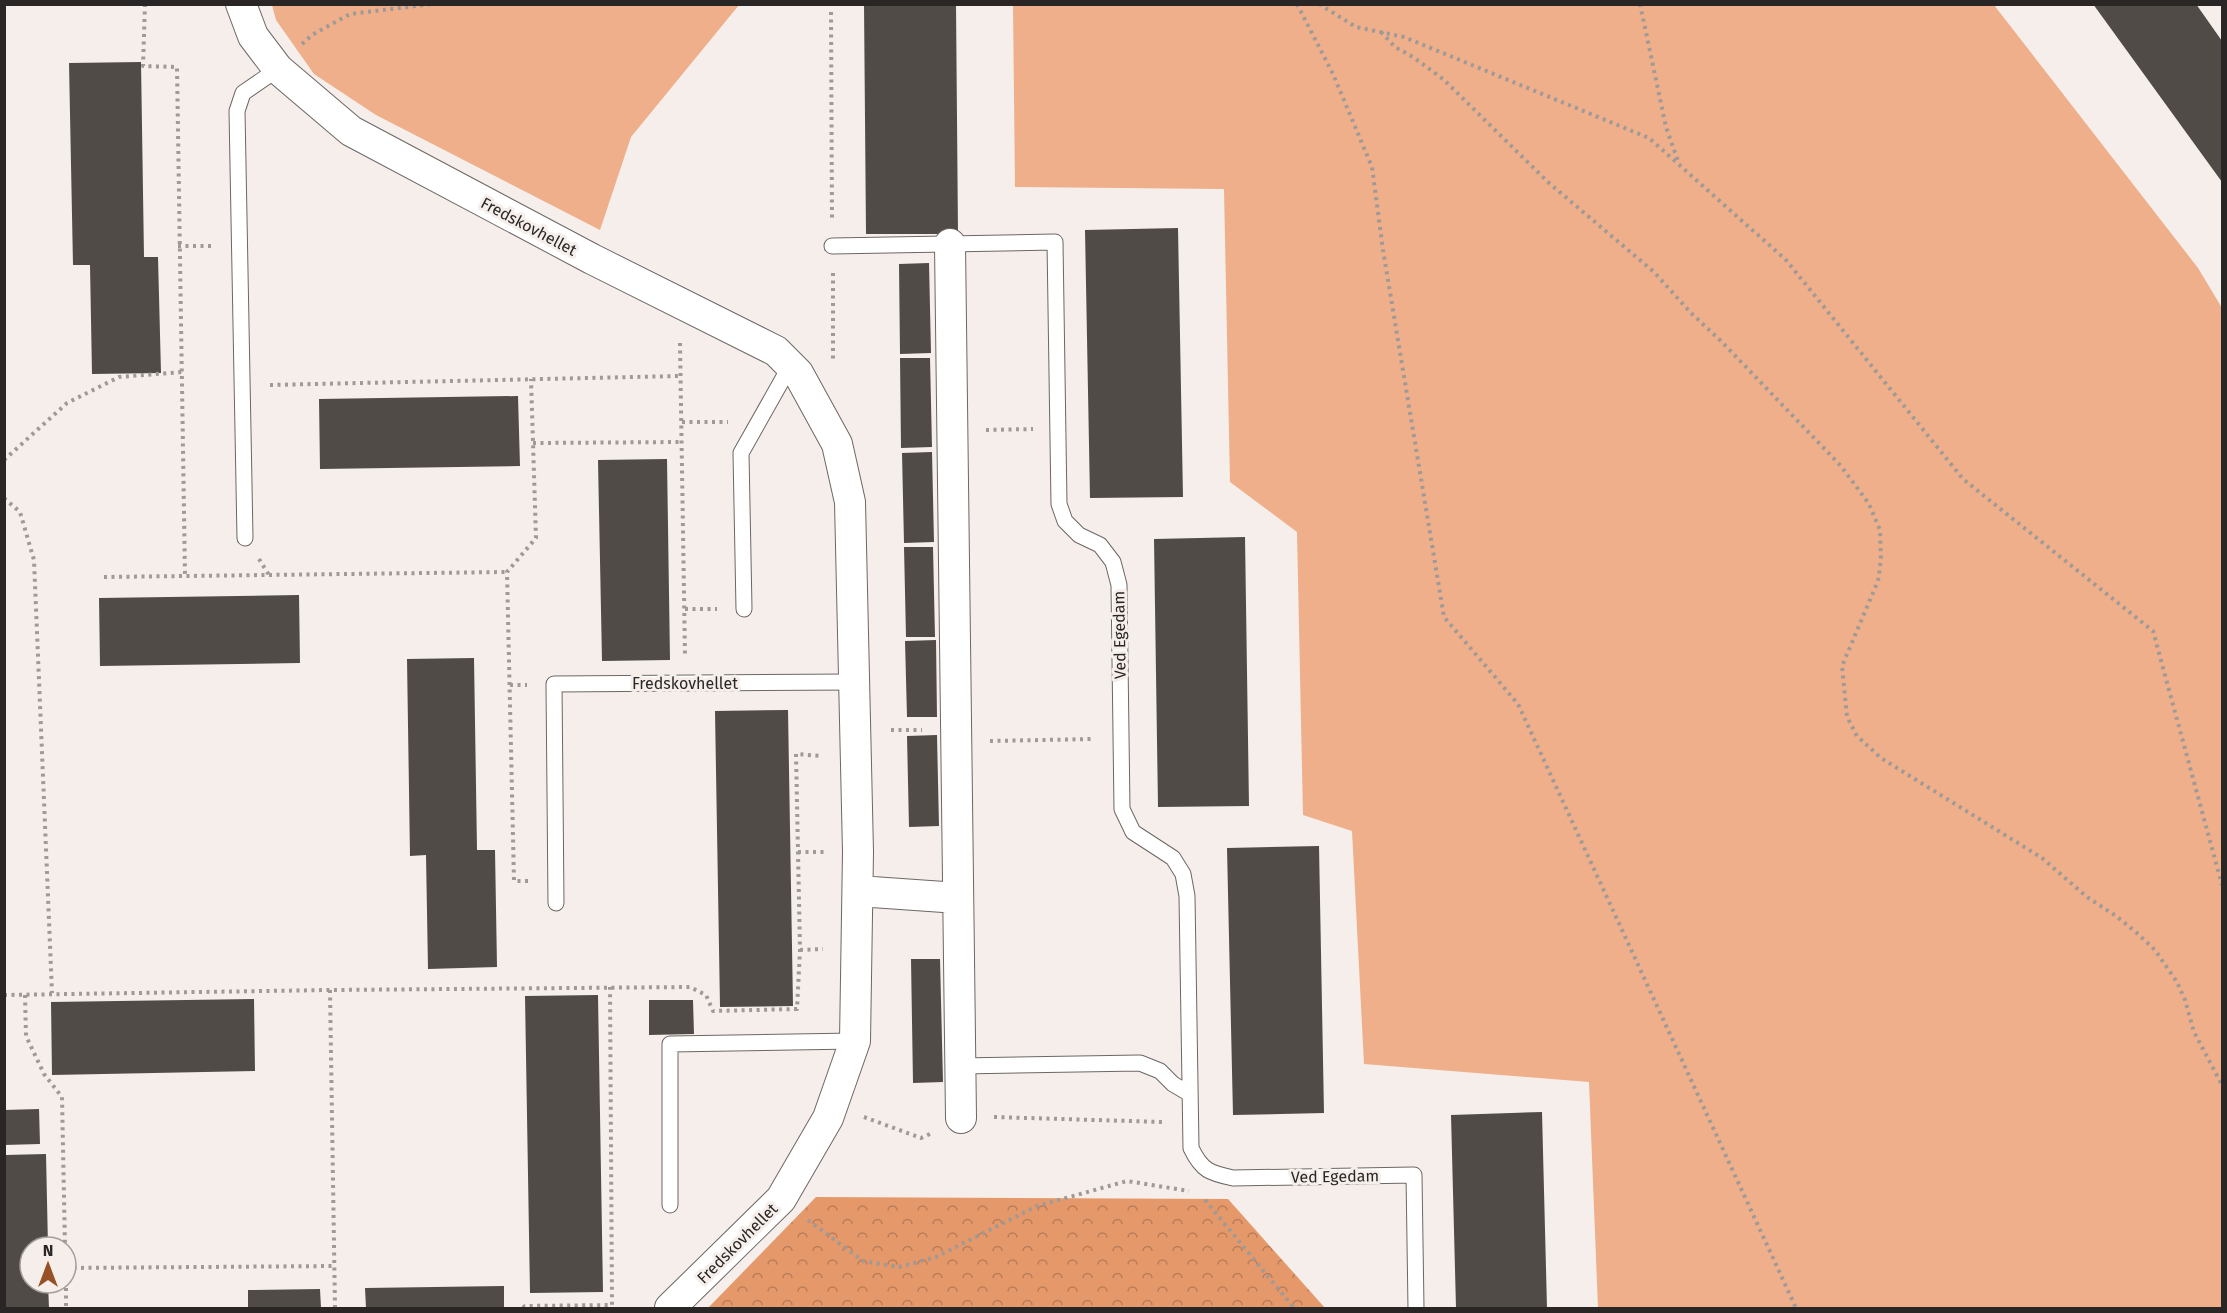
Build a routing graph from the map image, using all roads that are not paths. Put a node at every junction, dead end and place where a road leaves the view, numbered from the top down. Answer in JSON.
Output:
{"nodes":[{"id":1,"x":241,"y":4,"type":"edge"},
{"id":2,"x":278,"y":69,"type":"junction"},
{"id":3,"x":950,"y":244,"type":"junction"},
{"id":4,"x":832,"y":246,"type":"road end"},
{"id":5,"x":790,"y":366,"type":"junction"},
{"id":6,"x":245,"y":538,"type":"dead end"},
{"id":7,"x":744,"y":609,"type":"dead end"},
{"id":8,"x":855,"y":682,"type":"junction"},
{"id":9,"x":858,"y":891,"type":"junction"},
{"id":10,"x":958,"y":898,"type":"junction"},
{"id":11,"x":556,"y":903,"type":"dead end"},
{"id":12,"x":855,"y":1041,"type":"junction"},
{"id":13,"x":960,"y":1066,"type":"junction"},
{"id":14,"x":1190,"y":1094,"type":"junction"},
{"id":15,"x":961,"y":1118,"type":"road end"},
{"id":16,"x":670,"y":1204,"type":"dead end"},
{"id":17,"x":670,"y":1308,"type":"edge"},
{"id":18,"x":1416,"y":1308,"type":"edge"}],
"edges":[{"from":1,"to":2,"type":"street","name":"Fredskovhellet"},
{"from":2,"to":5,"type":"street","name":"Fredskovhellet"},
{"from":2,"to":6,"type":"lane"},
{"from":3,"to":4,"type":"lane","name":"Ved Egedam"},
{"from":3,"to":10,"type":"street"},
{"from":3,"to":14,"type":"lane","name":"Ved Egedam"},
{"from":5,"to":7,"type":"lane"},
{"from":5,"to":8,"type":"street","name":"Fredskovhellet"},
{"from":8,"to":9,"type":"street","name":"Fredskovhellet"},
{"from":8,"to":11,"type":"lane","name":"Fredskovhellet"},
{"from":9,"to":10,"type":"street"},
{"from":9,"to":12,"type":"street","name":"Fredskovhellet"},
{"from":10,"to":13,"type":"street"},
{"from":12,"to":16,"type":"lane"},
{"from":12,"to":17,"type":"street","name":"Fredskovhellet"},
{"from":13,"to":14,"type":"lane"},
{"from":13,"to":15,"type":"street"},
{"from":14,"to":18,"type":"lane","name":"Ved Egedam"}]}
